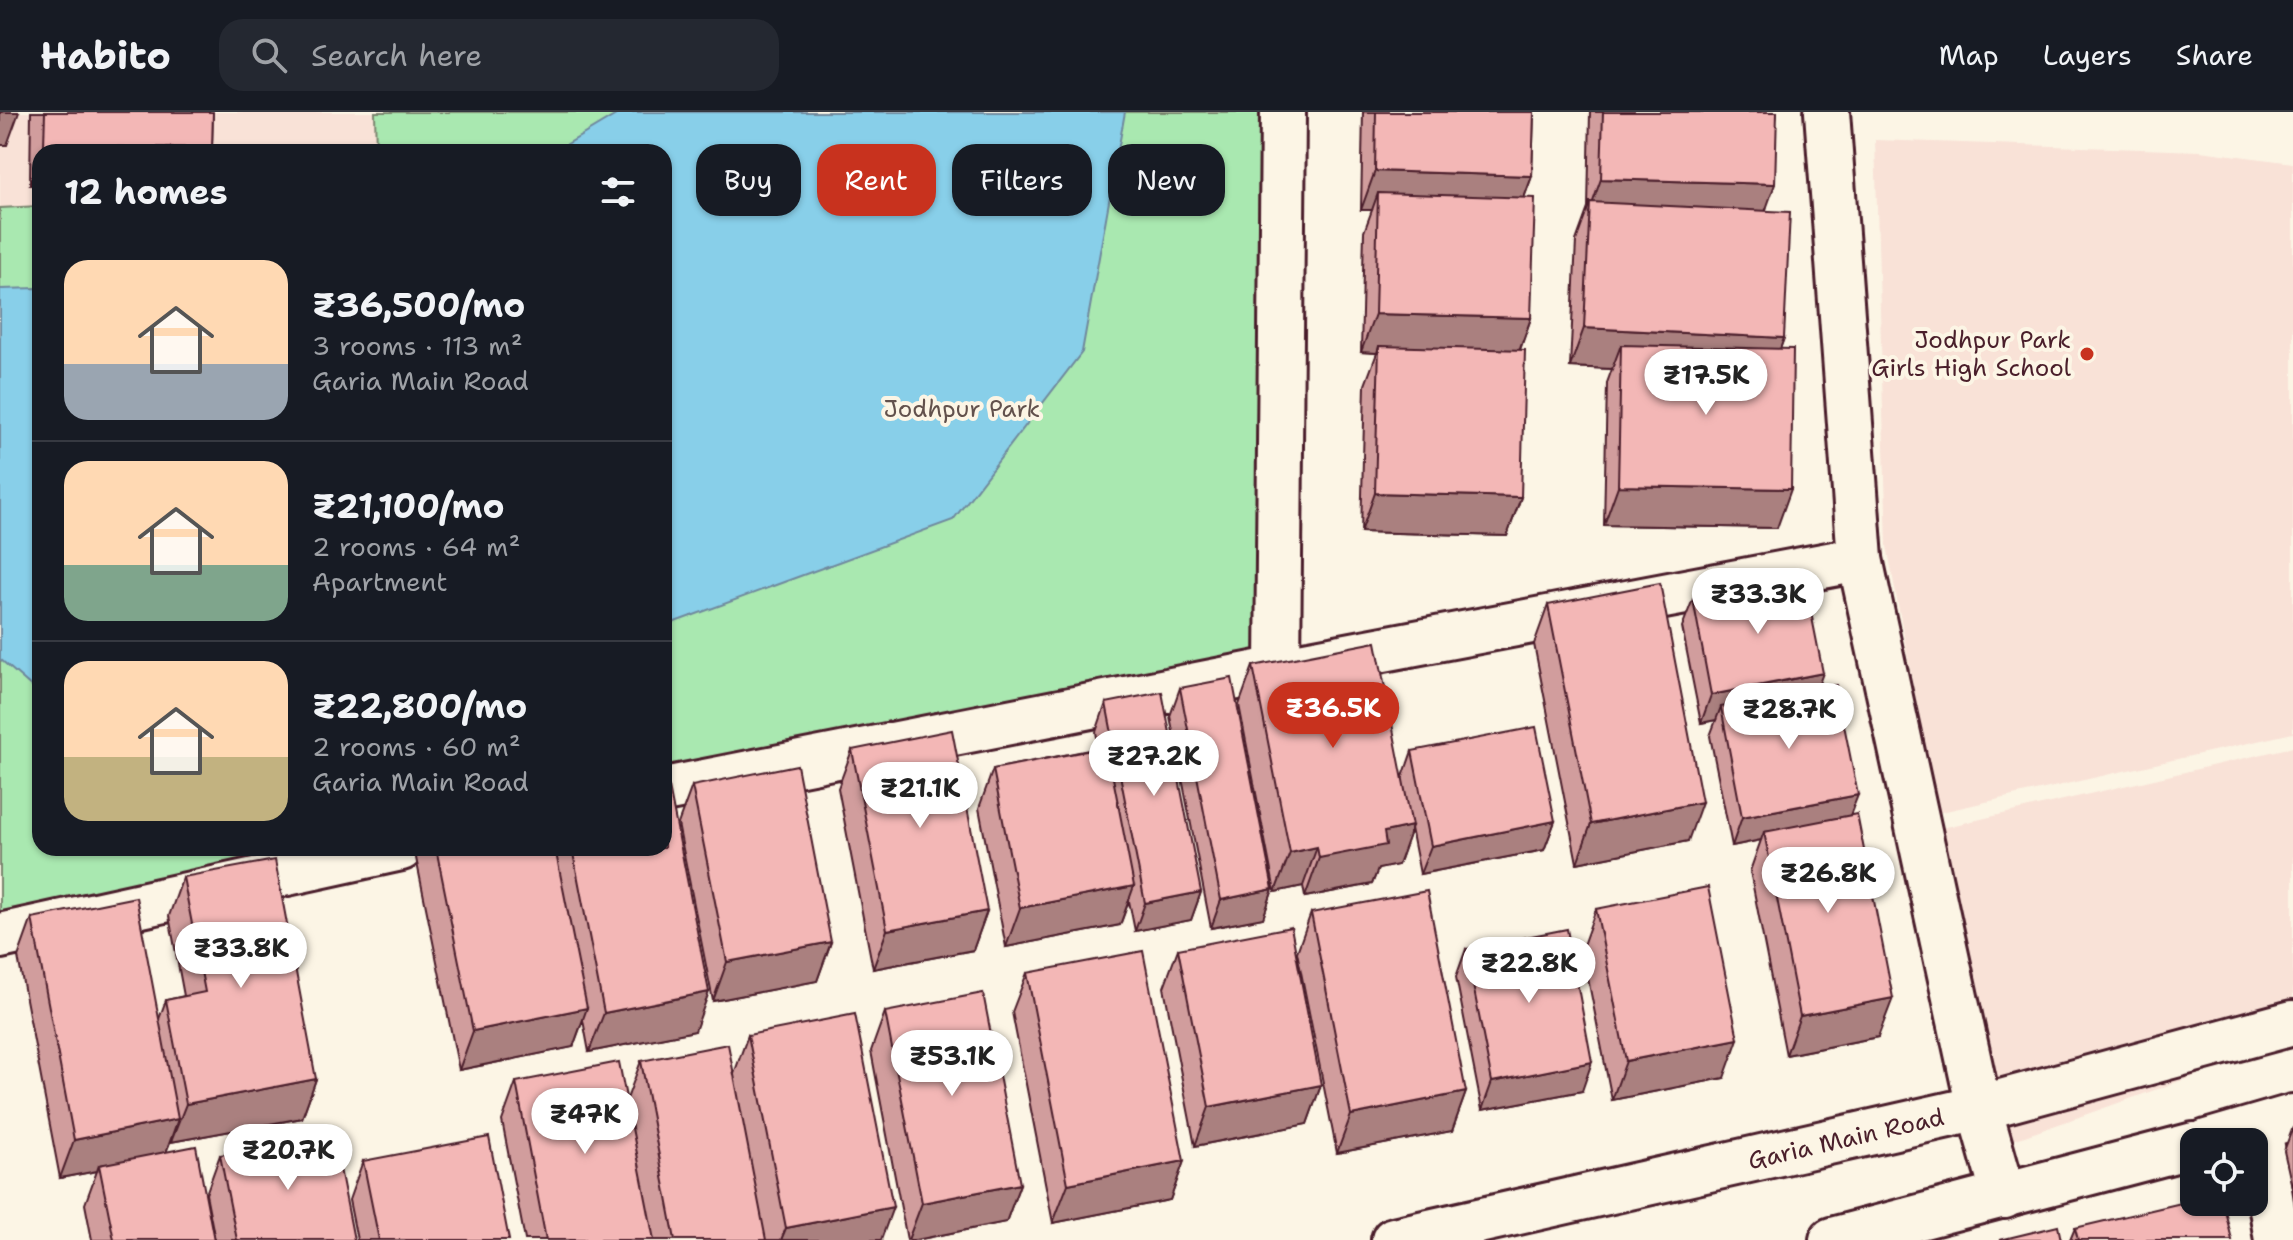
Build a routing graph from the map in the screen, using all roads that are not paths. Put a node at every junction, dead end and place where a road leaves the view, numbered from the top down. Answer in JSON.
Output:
{"nodes":[{"id":1,"x":1283,"y":112,"type":"edge"},
{"id":2,"x":1827,"y":112,"type":"edge"},
{"id":3,"x":1860,"y":559,"type":"junction"},
{"id":4,"x":1278,"y":669,"type":"junction"},
{"id":5,"x":672,"y":788,"type":"edge"},
{"id":6,"x":365,"y":856,"type":"edge"},
{"id":7,"x":0,"y":936,"type":"edge"},
{"id":8,"x":2293,"y":1023,"type":"edge"},
{"id":9,"x":1979,"y":1108,"type":"junction"},
{"id":10,"x":2276,"y":1123,"type":"edge"},
{"id":11,"x":2180,"y":1149,"type":"edge"},
{"id":12,"x":2004,"y":1196,"type":"junction"},
{"id":13,"x":1854,"y":1238,"type":"edge"},
{"id":14,"x":1394,"y":1240,"type":"edge"},
{"id":15,"x":2277,"y":1240,"type":"edge"}],
"edges":[{"from":1,"to":4,"type":"street"},
{"from":2,"to":3,"type":"street"},
{"from":3,"to":4,"type":"street"},
{"from":3,"to":9,"type":"street"},
{"from":4,"to":5,"type":"street"},
{"from":6,"to":7,"type":"street"},
{"from":8,"to":9,"type":"street","name":"Garia Main Road"},
{"from":9,"to":12,"type":"street"},
{"from":9,"to":14,"type":"street","name":"Garia Main Road"},
{"from":10,"to":15,"type":"street"},
{"from":11,"to":12,"type":"street"},
{"from":12,"to":13,"type":"street"}]}
